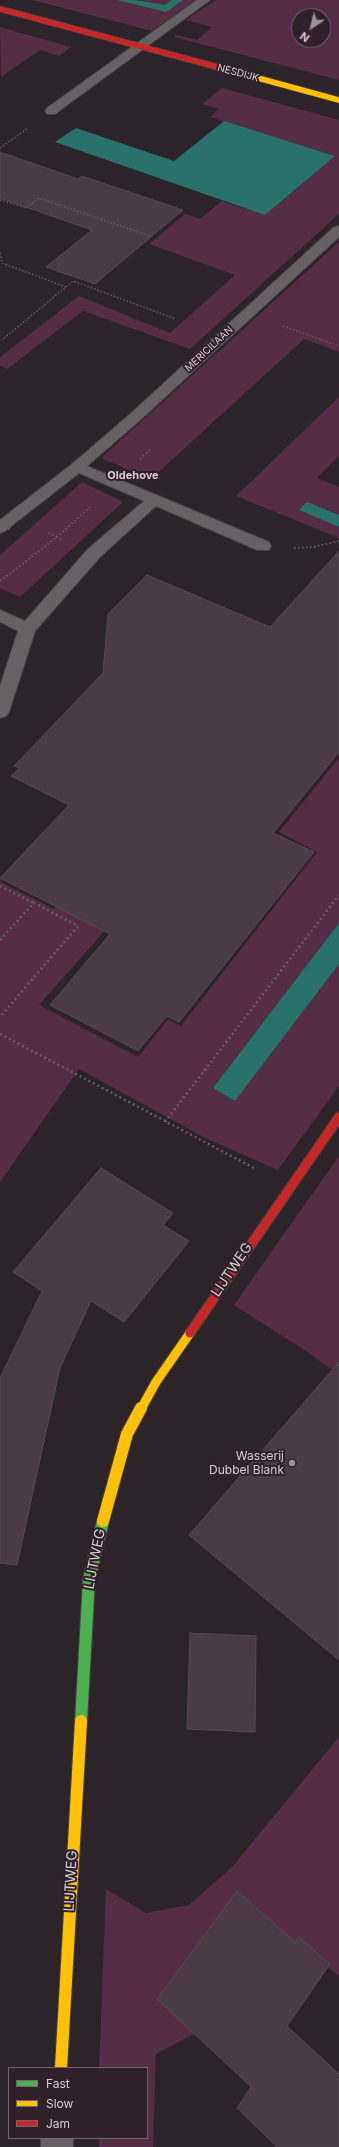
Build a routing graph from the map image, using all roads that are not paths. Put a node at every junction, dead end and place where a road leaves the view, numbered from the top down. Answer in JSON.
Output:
{"nodes":[{"id":1,"x":204,"y":0,"type":"edge"},
{"id":2,"x":0,"y":9,"type":"edge"},
{"id":3,"x":138,"y":46,"type":"junction"},
{"id":4,"x":339,"y":100,"type":"edge"},
{"id":5,"x":52,"y":111,"type":"dead end"},
{"id":6,"x":339,"y":230,"type":"edge"},
{"id":7,"x":77,"y":467,"type":"junction"},
{"id":8,"x":154,"y":500,"type":"junction"},
{"id":9,"x":1,"y":526,"type":"edge"},
{"id":10,"x":263,"y":546,"type":"road end"},
{"id":11,"x":0,"y":615,"type":"edge"},
{"id":12,"x":27,"y":629,"type":"junction"},
{"id":13,"x":0,"y":712,"type":"edge"},
{"id":14,"x":339,"y":1117,"type":"edge"},
{"id":15,"x":61,"y":2067,"type":"edge"}],
"edges":[{"from":1,"to":3,"type":"lane"},
{"from":2,"to":3,"type":"street","name":"NESDIJK"},
{"from":3,"to":4,"type":"street","name":"NESDIJK"},
{"from":3,"to":5,"type":"lane"},
{"from":6,"to":7,"type":"lane","name":"MERICILAAN"},
{"from":7,"to":8,"type":"lane"},
{"from":7,"to":9,"type":"lane","name":"MERICILAAN"},
{"from":8,"to":10,"type":"lane"},
{"from":8,"to":12,"type":"lane"},
{"from":11,"to":12,"type":"lane"},
{"from":12,"to":13,"type":"lane"},
{"from":14,"to":15,"type":"street","name":"LIJTWEG"}]}
